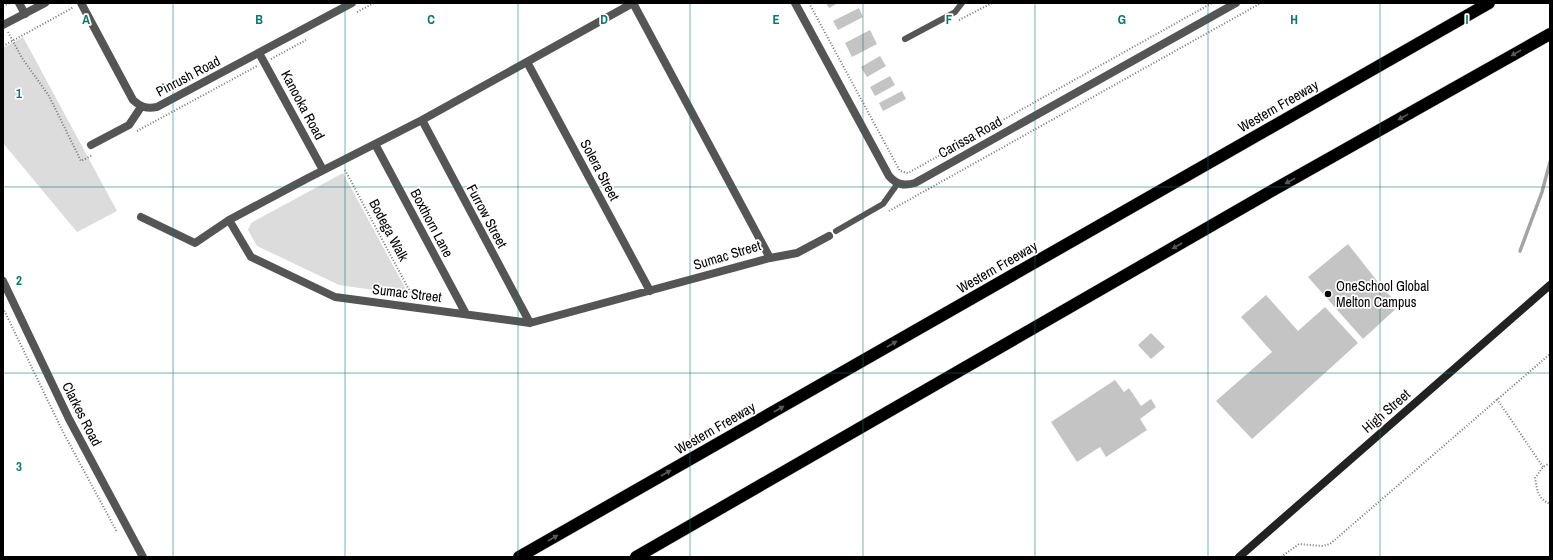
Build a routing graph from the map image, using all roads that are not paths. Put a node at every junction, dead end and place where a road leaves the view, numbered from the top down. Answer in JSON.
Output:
{"nodes":[{"id":1,"x":19,"y":3,"type":"edge"},
{"id":2,"x":45,"y":3,"type":"edge"},
{"id":3,"x":81,"y":3,"type":"edge"},
{"id":4,"x":352,"y":3,"type":"edge"},
{"id":5,"x":633,"y":3,"type":"edge"},
{"id":6,"x":795,"y":3,"type":"edge"},
{"id":7,"x":962,"y":3,"type":"edge"},
{"id":8,"x":1236,"y":3,"type":"edge"},
{"id":9,"x":1489,"y":3,"type":"edge"},
{"id":10,"x":24,"y":14,"type":"junction"},
{"id":11,"x":3,"y":25,"type":"edge"},
{"id":12,"x":1550,"y":34,"type":"edge"},
{"id":13,"x":906,"y":39,"type":"dead end"},
{"id":14,"x":259,"y":53,"type":"junction"},
{"id":15,"x":527,"y":62,"type":"junction"},
{"id":16,"x":141,"y":107,"type":"junction"},
{"id":17,"x":422,"y":120,"type":"junction"},
{"id":18,"x":375,"y":144,"type":"junction"},
{"id":19,"x":91,"y":146,"type":"dead end"},
{"id":20,"x":323,"y":170,"type":"junction"},
{"id":21,"x":898,"y":183,"type":"junction"},
{"id":22,"x":141,"y":217,"type":"dead end"},
{"id":23,"x":229,"y":220,"type":"junction"},
{"id":24,"x":832,"y":233,"type":"joint"},
{"id":25,"x":770,"y":258,"type":"junction"},
{"id":26,"x":3,"y":281,"type":"edge"},
{"id":27,"x":1550,"y":285,"type":"edge"},
{"id":28,"x":650,"y":291,"type":"junction"},
{"id":29,"x":466,"y":314,"type":"junction"},
{"id":30,"x":530,"y":323,"type":"junction"},
{"id":31,"x":143,"y":557,"type":"edge"},
{"id":32,"x":519,"y":557,"type":"edge"},
{"id":33,"x":636,"y":557,"type":"edge"},
{"id":34,"x":1239,"y":557,"type":"edge"}],
"edges":[{"from":1,"to":10,"type":"street"},
{"from":2,"to":10,"type":"street"},
{"from":3,"to":16,"type":"street","name":"Pinrush Road"},
{"from":4,"to":14,"type":"street","name":"Pinrush Road"},
{"from":5,"to":15,"type":"street","name":"Sumac Street"},
{"from":5,"to":25,"type":"street","name":"Sumac Street"},
{"from":6,"to":21,"type":"street"},
{"from":7,"to":13,"type":"lane"},
{"from":8,"to":21,"type":"street","name":"Carissa Road"},
{"from":32,"to":9,"type":"highway","name":"Western Freeway","one_way":true},
{"from":10,"to":11,"type":"street"},
{"from":12,"to":33,"type":"highway","one_way":true},
{"from":14,"to":16,"type":"street","name":"Pinrush Road"},
{"from":14,"to":20,"type":"street","name":"Kanooka Road"},
{"from":15,"to":17,"type":"street","name":"Sumac Street"},
{"from":15,"to":28,"type":"street","name":"Solera Street"},
{"from":16,"to":19,"type":"street"},
{"from":17,"to":18,"type":"street","name":"Sumac Street"},
{"from":17,"to":30,"type":"street","name":"Furrow Street"},
{"from":18,"to":20,"type":"street","name":"Sumac Street"},
{"from":18,"to":29,"type":"street","name":"Boxthorn Lane"},
{"from":20,"to":23,"type":"street","name":"Sumac Street"},
{"from":21,"to":24,"type":"lane"},
{"from":22,"to":23,"type":"street"},
{"from":23,"to":29,"type":"street","name":"Sumac Street"},
{"from":24,"to":25,"type":"street"},
{"from":25,"to":28,"type":"street","name":"Sumac Street"},
{"from":26,"to":31,"type":"street","name":"Clarkes Road"},
{"from":27,"to":34,"type":"main road","name":"High Street"},
{"from":28,"to":30,"type":"street","name":"Sumac Street"},
{"from":29,"to":30,"type":"street","name":"Sumac Street"}]}
